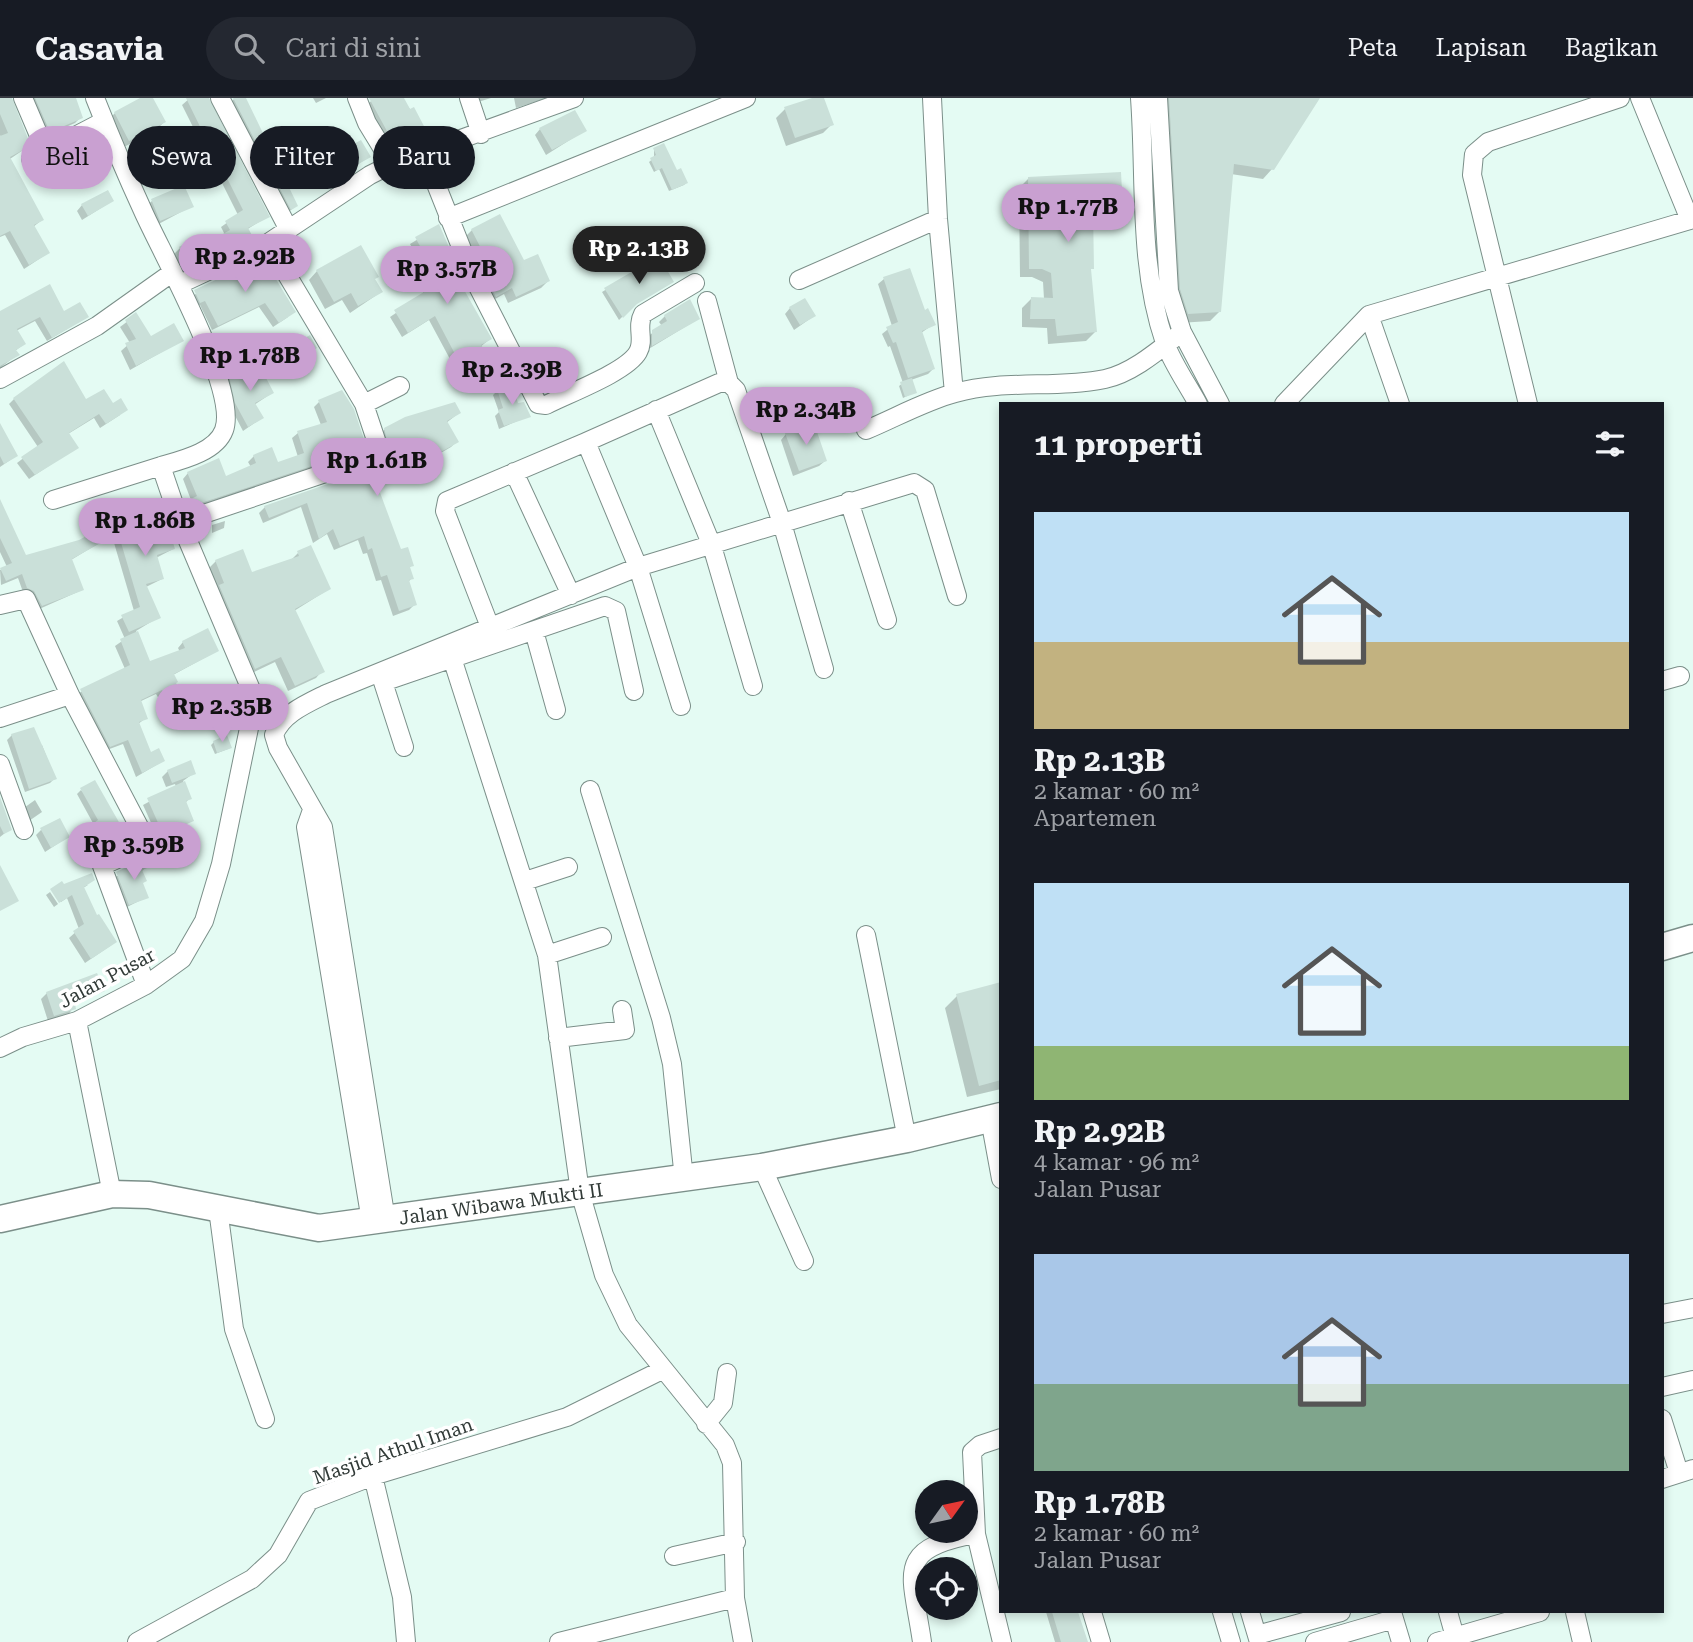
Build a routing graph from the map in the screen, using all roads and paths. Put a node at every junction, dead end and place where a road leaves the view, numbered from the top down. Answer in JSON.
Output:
{"nodes":[{"id":1,"x":23,"y":98,"type":"edge"},
{"id":2,"x":95,"y":98,"type":"edge"},
{"id":3,"x":220,"y":98,"type":"edge"},
{"id":4,"x":357,"y":98,"type":"edge"},
{"id":5,"x":469,"y":98,"type":"edge"},
{"id":6,"x":574,"y":98,"type":"edge"},
{"id":7,"x":746,"y":98,"type":"edge"},
{"id":8,"x":932,"y":98,"type":"edge"},
{"id":9,"x":1140,"y":98,"type":"edge"},
{"id":10,"x":1158,"y":98,"type":"edge"},
{"id":11,"x":1620,"y":98,"type":"edge"},
{"id":12,"x":1640,"y":98,"type":"edge"},
{"id":13,"x":104,"y":121,"type":"junction"},
{"id":14,"x":1151,"y":127,"type":"junction"},
{"id":15,"x":373,"y":133,"type":"edge"},
{"id":16,"x":481,"y":134,"type":"junction"},
{"id":17,"x":475,"y":136,"type":"edge"},
{"id":18,"x":373,"y":174,"type":"edge"},
{"id":19,"x":437,"y":189,"type":"edge"},
{"id":20,"x":448,"y":218,"type":"junction"},
{"id":21,"x":938,"y":219,"type":"junction"},
{"id":22,"x":1691,"y":220,"type":"edge"},
{"id":23,"x":289,"y":230,"type":"junction"},
{"id":24,"x":268,"y":243,"type":"junction"},
{"id":25,"x":176,"y":278,"type":"junction"},
{"id":26,"x":1496,"y":279,"type":"junction"},
{"id":27,"x":799,"y":280,"type":"dead end"},
{"id":28,"x":695,"y":283,"type":"dead end"},
{"id":29,"x":707,"y":302,"type":"dead end"},
{"id":30,"x":1369,"y":315,"type":"junction"},
{"id":31,"x":1182,"y":332,"type":"junction"},
{"id":32,"x":1166,"y":345,"type":"junction"},
{"id":33,"x":0,"y":379,"type":"edge"},
{"id":34,"x":729,"y":383,"type":"junction"},
{"id":35,"x":400,"y":386,"type":"dead end"},
{"id":36,"x":954,"y":393,"type":"junction"},
{"id":37,"x":1197,"y":402,"type":"edge"},
{"id":38,"x":1219,"y":402,"type":"edge"},
{"id":39,"x":1286,"y":402,"type":"edge"},
{"id":40,"x":1399,"y":402,"type":"edge"},
{"id":41,"x":1527,"y":402,"type":"edge"},
{"id":42,"x":364,"y":404,"type":"junction"},
{"id":43,"x":656,"y":410,"type":"junction"},
{"id":44,"x":866,"y":430,"type":"dead end"},
{"id":45,"x":586,"y":442,"type":"junction"},
{"id":46,"x":161,"y":466,"type":"junction"},
{"id":47,"x":514,"y":472,"type":"junction"},
{"id":48,"x":53,"y":500,"type":"dead end"},
{"id":49,"x":849,"y":501,"type":"junction"},
{"id":50,"x":180,"y":522,"type":"junction"},
{"id":51,"x":782,"y":523,"type":"junction"},
{"id":52,"x":712,"y":546,"type":"junction"},
{"id":53,"x":638,"y":567,"type":"junction"},
{"id":54,"x":571,"y":595,"type":"junction"},
{"id":55,"x":957,"y":596,"type":"dead end"},
{"id":56,"x":0,"y":605,"type":"edge"},
{"id":57,"x":887,"y":620,"type":"dead end"},
{"id":58,"x":490,"y":627,"type":"junction"},
{"id":59,"x":534,"y":631,"type":"junction"},
{"id":60,"x":452,"y":658,"type":"junction"},
{"id":61,"x":824,"y":669,"type":"dead end"},
{"id":62,"x":1680,"y":676,"type":"dead end"},
{"id":63,"x":1664,"y":680,"type":"edge"},
{"id":64,"x":753,"y":686,"type":"dead end"},
{"id":65,"x":634,"y":691,"type":"dead end"},
{"id":66,"x":70,"y":695,"type":"junction"},
{"id":67,"x":681,"y":706,"type":"dead end"},
{"id":68,"x":556,"y":710,"type":"dead end"},
{"id":69,"x":0,"y":718,"type":"edge"},
{"id":70,"x":404,"y":747,"type":"dead end"},
{"id":71,"x":0,"y":764,"type":"edge"},
{"id":72,"x":590,"y":790,"type":"dead end"},
{"id":73,"x":24,"y":830,"type":"dead end"},
{"id":74,"x":568,"y":867,"type":"dead end"},
{"id":75,"x":524,"y":881,"type":"junction"},
{"id":76,"x":1693,"y":920,"type":"edge"},
{"id":77,"x":1664,"y":928,"type":"edge"},
{"id":78,"x":866,"y":935,"type":"dead end"},
{"id":79,"x":602,"y":937,"type":"dead end"},
{"id":80,"x":1693,"y":938,"type":"edge"},
{"id":81,"x":1664,"y":946,"type":"edge"},
{"id":82,"x":547,"y":955,"type":"junction"},
{"id":83,"x":146,"y":985,"type":"junction"},
{"id":84,"x":622,"y":1010,"type":"dead end"},
{"id":85,"x":77,"y":1021,"type":"junction"},
{"id":86,"x":558,"y":1038,"type":"junction"},
{"id":87,"x":0,"y":1048,"type":"edge"},
{"id":88,"x":996,"y":1118,"type":"edge"},
{"id":89,"x":906,"y":1139,"type":"junction"},
{"id":90,"x":999,"y":1155,"type":"edge"},
{"id":91,"x":762,"y":1167,"type":"junction"},
{"id":92,"x":684,"y":1179,"type":"junction"},
{"id":93,"x":580,"y":1192,"type":"junction"},
{"id":94,"x":112,"y":1194,"type":"junction"},
{"id":95,"x":218,"y":1209,"type":"junction"},
{"id":96,"x":0,"y":1219,"type":"edge"},
{"id":97,"x":378,"y":1221,"type":"junction"},
{"id":98,"x":804,"y":1261,"type":"dead end"},
{"id":99,"x":1693,"y":1308,"type":"edge"},
{"id":100,"x":1664,"y":1314,"type":"edge"},
{"id":101,"x":662,"y":1370,"type":"junction"},
{"id":102,"x":727,"y":1373,"type":"dead end"},
{"id":103,"x":1693,"y":1380,"type":"edge"},
{"id":104,"x":1664,"y":1387,"type":"edge"},
{"id":105,"x":265,"y":1419,"type":"dead end"},
{"id":106,"x":706,"y":1424,"type":"junction"},
{"id":107,"x":1664,"y":1426,"type":"edge"},
{"id":108,"x":999,"y":1439,"type":"edge"},
{"id":109,"x":1678,"y":1474,"type":"edge"},
{"id":110,"x":373,"y":1476,"type":"junction"},
{"id":111,"x":973,"y":1480,"type":"edge"},
{"id":112,"x":736,"y":1542,"type":"junction"},
{"id":113,"x":978,"y":1542,"type":"edge"},
{"id":114,"x":942,"y":1544,"type":"edge"},
{"id":115,"x":674,"y":1556,"type":"dead end"},
{"id":116,"x":735,"y":1598,"type":"junction"},
{"id":117,"x":1092,"y":1613,"type":"edge"},
{"id":118,"x":1222,"y":1613,"type":"edge"},
{"id":119,"x":1250,"y":1613,"type":"edge"},
{"id":120,"x":1337,"y":1613,"type":"edge"},
{"id":121,"x":1448,"y":1613,"type":"edge"},
{"id":122,"x":1538,"y":1613,"type":"edge"},
{"id":123,"x":1575,"y":1613,"type":"edge"},
{"id":124,"x":1393,"y":1615,"type":"edge"},
{"id":125,"x":1483,"y":1635,"type":"edge"},
{"id":126,"x":1258,"y":1638,"type":"edge"},
{"id":127,"x":1446,"y":1639,"type":"edge"},
{"id":128,"x":137,"y":1642,"type":"edge"},
{"id":129,"x":406,"y":1642,"type":"edge"},
{"id":130,"x":559,"y":1642,"type":"edge"},
{"id":131,"x":743,"y":1642,"type":"edge"},
{"id":132,"x":922,"y":1642,"type":"edge"},
{"id":133,"x":1002,"y":1642,"type":"edge"},
{"id":134,"x":1101,"y":1642,"type":"edge"},
{"id":135,"x":1231,"y":1642,"type":"edge"},
{"id":136,"x":1315,"y":1642,"type":"edge"},
{"id":137,"x":1401,"y":1642,"type":"edge"},
{"id":138,"x":1582,"y":1642,"type":"edge"}],
"edges":[{"from":1,"to":13,"type":"street"},
{"from":2,"to":13,"type":"street"},
{"from":3,"to":23,"type":"street"},
{"from":4,"to":15,"type":"street"},
{"from":5,"to":16,"type":"street"},
{"from":6,"to":16,"type":"street"},
{"from":7,"to":20,"type":"street"},
{"from":8,"to":21,"type":"street"},
{"from":9,"to":14,"type":"street"},
{"from":10,"to":14,"type":"street"},
{"from":11,"to":26,"type":"street"},
{"from":12,"to":22,"type":"street"},
{"from":13,"to":25,"type":"street"},
{"from":14,"to":31,"type":"street"},
{"from":14,"to":32,"type":"street"},
{"from":16,"to":17,"type":"street"},
{"from":18,"to":23,"type":"street"},
{"from":19,"to":20,"type":"street"},
{"from":20,"to":28,"type":"street"},
{"from":21,"to":27,"type":"street"},
{"from":21,"to":36,"type":"street"},
{"from":22,"to":26,"type":"street"},
{"from":23,"to":24,"type":"street"},
{"from":24,"to":25,"type":"street"},
{"from":24,"to":42,"type":"street"},
{"from":25,"to":33,"type":"street"},
{"from":25,"to":46,"type":"street"},
{"from":26,"to":30,"type":"street"},
{"from":26,"to":41,"type":"street"},
{"from":29,"to":34,"type":"street"},
{"from":30,"to":39,"type":"street"},
{"from":30,"to":40,"type":"street"},
{"from":31,"to":32,"type":"street"},
{"from":31,"to":38,"type":"street"},
{"from":32,"to":36,"type":"street"},
{"from":32,"to":37,"type":"street"},
{"from":34,"to":43,"type":"street"},
{"from":34,"to":51,"type":"street"},
{"from":35,"to":42,"type":"street"},
{"from":36,"to":44,"type":"street"},
{"from":42,"to":50,"type":"street"},
{"from":43,"to":45,"type":"street"},
{"from":43,"to":52,"type":"street"},
{"from":45,"to":47,"type":"street"},
{"from":45,"to":53,"type":"street"},
{"from":46,"to":48,"type":"street"},
{"from":46,"to":50,"type":"street","name":"Jalan Pusar"},
{"from":47,"to":54,"type":"street"},
{"from":47,"to":58,"type":"street"},
{"from":49,"to":51,"type":"street"},
{"from":49,"to":55,"type":"street"},
{"from":49,"to":57,"type":"street"},
{"from":50,"to":83,"type":"street","name":"Jalan Pusar"},
{"from":51,"to":52,"type":"street"},
{"from":51,"to":61,"type":"street"},
{"from":52,"to":53,"type":"street"},
{"from":52,"to":64,"type":"street"},
{"from":53,"to":54,"type":"street"},
{"from":53,"to":67,"type":"street"},
{"from":54,"to":58,"type":"street"},
{"from":56,"to":66,"type":"street"},
{"from":58,"to":97,"type":"street"},
{"from":59,"to":60,"type":"street"},
{"from":59,"to":65,"type":"street"},
{"from":59,"to":68,"type":"street"},
{"from":60,"to":70,"type":"street"},
{"from":60,"to":75,"type":"street"},
{"from":62,"to":63,"type":"street"},
{"from":66,"to":69,"type":"street"},
{"from":66,"to":83,"type":"street"},
{"from":71,"to":73,"type":"street"},
{"from":72,"to":92,"type":"street"},
{"from":74,"to":75,"type":"street"},
{"from":75,"to":82,"type":"street"},
{"from":76,"to":77,"type":"main road"},
{"from":78,"to":89,"type":"street"},
{"from":79,"to":82,"type":"street"},
{"from":80,"to":81,"type":"main road"},
{"from":82,"to":86,"type":"street"},
{"from":83,"to":85,"type":"street","name":"Jalan Pusar"},
{"from":84,"to":86,"type":"street"},
{"from":85,"to":87,"type":"street","name":"Jalan Pusar"},
{"from":85,"to":94,"type":"street"},
{"from":86,"to":93,"type":"street"},
{"from":88,"to":89,"type":"main road","name":"Jalan Wibawa Mukti II"},
{"from":88,"to":90,"type":"street"},
{"from":89,"to":91,"type":"main road","name":"Jalan Wibawa Mukti II"},
{"from":91,"to":92,"type":"main road","name":"Jalan Wibawa Mukti II"},
{"from":91,"to":98,"type":"street"},
{"from":92,"to":93,"type":"main road","name":"Jalan Wibawa Mukti II"},
{"from":93,"to":97,"type":"main road","name":"Jalan Wibawa Mukti II"},
{"from":93,"to":101,"type":"street"},
{"from":94,"to":95,"type":"main road","name":"Jalan Wibawa Mukti II"},
{"from":94,"to":96,"type":"main road","name":"Jalan Wibawa Mukti II"},
{"from":95,"to":97,"type":"main road","name":"Jalan Wibawa Mukti II"},
{"from":95,"to":105,"type":"street"},
{"from":99,"to":100,"type":"street"},
{"from":101,"to":106,"type":"street"},
{"from":101,"to":110,"type":"street","name":"Masjid Athul Iman"},
{"from":102,"to":106,"type":"street"},
{"from":103,"to":104,"type":"street"},
{"from":106,"to":112,"type":"street"},
{"from":107,"to":109,"type":"street"},
{"from":108,"to":111,"type":"street"},
{"from":110,"to":128,"type":"street","name":"Masjid Athul Iman"},
{"from":110,"to":129,"type":"street"},
{"from":112,"to":115,"type":"street"},
{"from":112,"to":116,"type":"street"},
{"from":113,"to":133,"type":"street"},
{"from":114,"to":132,"type":"street"},
{"from":116,"to":130,"type":"street"},
{"from":116,"to":131,"type":"street"},
{"from":117,"to":134,"type":"street"},
{"from":118,"to":135,"type":"street"},
{"from":119,"to":126,"type":"street"},
{"from":120,"to":126,"type":"street"},
{"from":121,"to":127,"type":"street"},
{"from":122,"to":125,"type":"street"},
{"from":123,"to":138,"type":"street"},
{"from":124,"to":136,"type":"street"},
{"from":124,"to":137,"type":"street"},
{"from":125,"to":127,"type":"street"}]}
